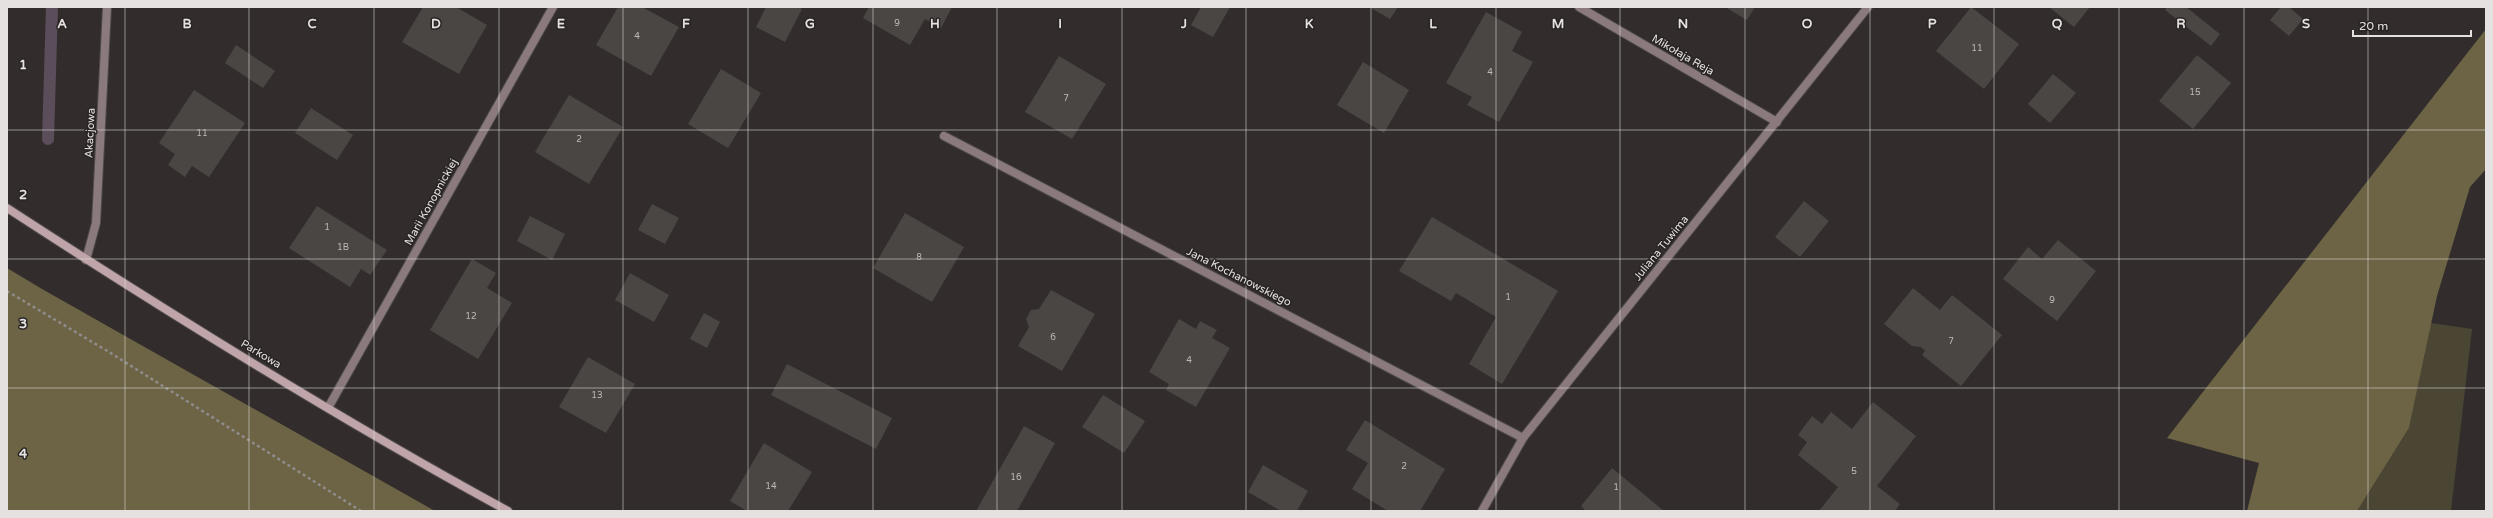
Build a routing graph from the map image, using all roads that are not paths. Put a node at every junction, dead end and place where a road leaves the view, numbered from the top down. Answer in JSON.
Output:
{"nodes":[{"id":1,"x":107,"y":7,"type":"edge"},
{"id":2,"x":553,"y":7,"type":"edge"},
{"id":3,"x":1579,"y":7,"type":"edge"},
{"id":4,"x":1868,"y":7,"type":"edge"},
{"id":5,"x":1777,"y":122,"type":"junction"},
{"id":6,"x":944,"y":136,"type":"dead end"},
{"id":7,"x":7,"y":208,"type":"edge"},
{"id":8,"x":86,"y":260,"type":"junction"},
{"id":9,"x":328,"y":408,"type":"junction"},
{"id":10,"x":1523,"y":438,"type":"junction"},
{"id":11,"x":508,"y":511,"type":"edge"},
{"id":12,"x":1482,"y":511,"type":"edge"}],
"edges":[{"from":1,"to":8,"type":"street","name":"Akacjowa"},
{"from":2,"to":9,"type":"street","name":"Marii Konopnickiej"},
{"from":3,"to":5,"type":"street","name":"Mikołaja Reja"},
{"from":4,"to":5,"type":"street","name":"Juliana Tuwima"},
{"from":5,"to":10,"type":"street","name":"Juliana Tuwima"},
{"from":6,"to":10,"type":"street","name":"Jana Kochanowskiego"},
{"from":7,"to":8,"type":"street","name":"Parkowa"},
{"from":8,"to":9,"type":"street","name":"Parkowa"},
{"from":9,"to":11,"type":"street","name":"Parkowa"},
{"from":10,"to":12,"type":"street","name":"Juliana Tuwima"}]}
